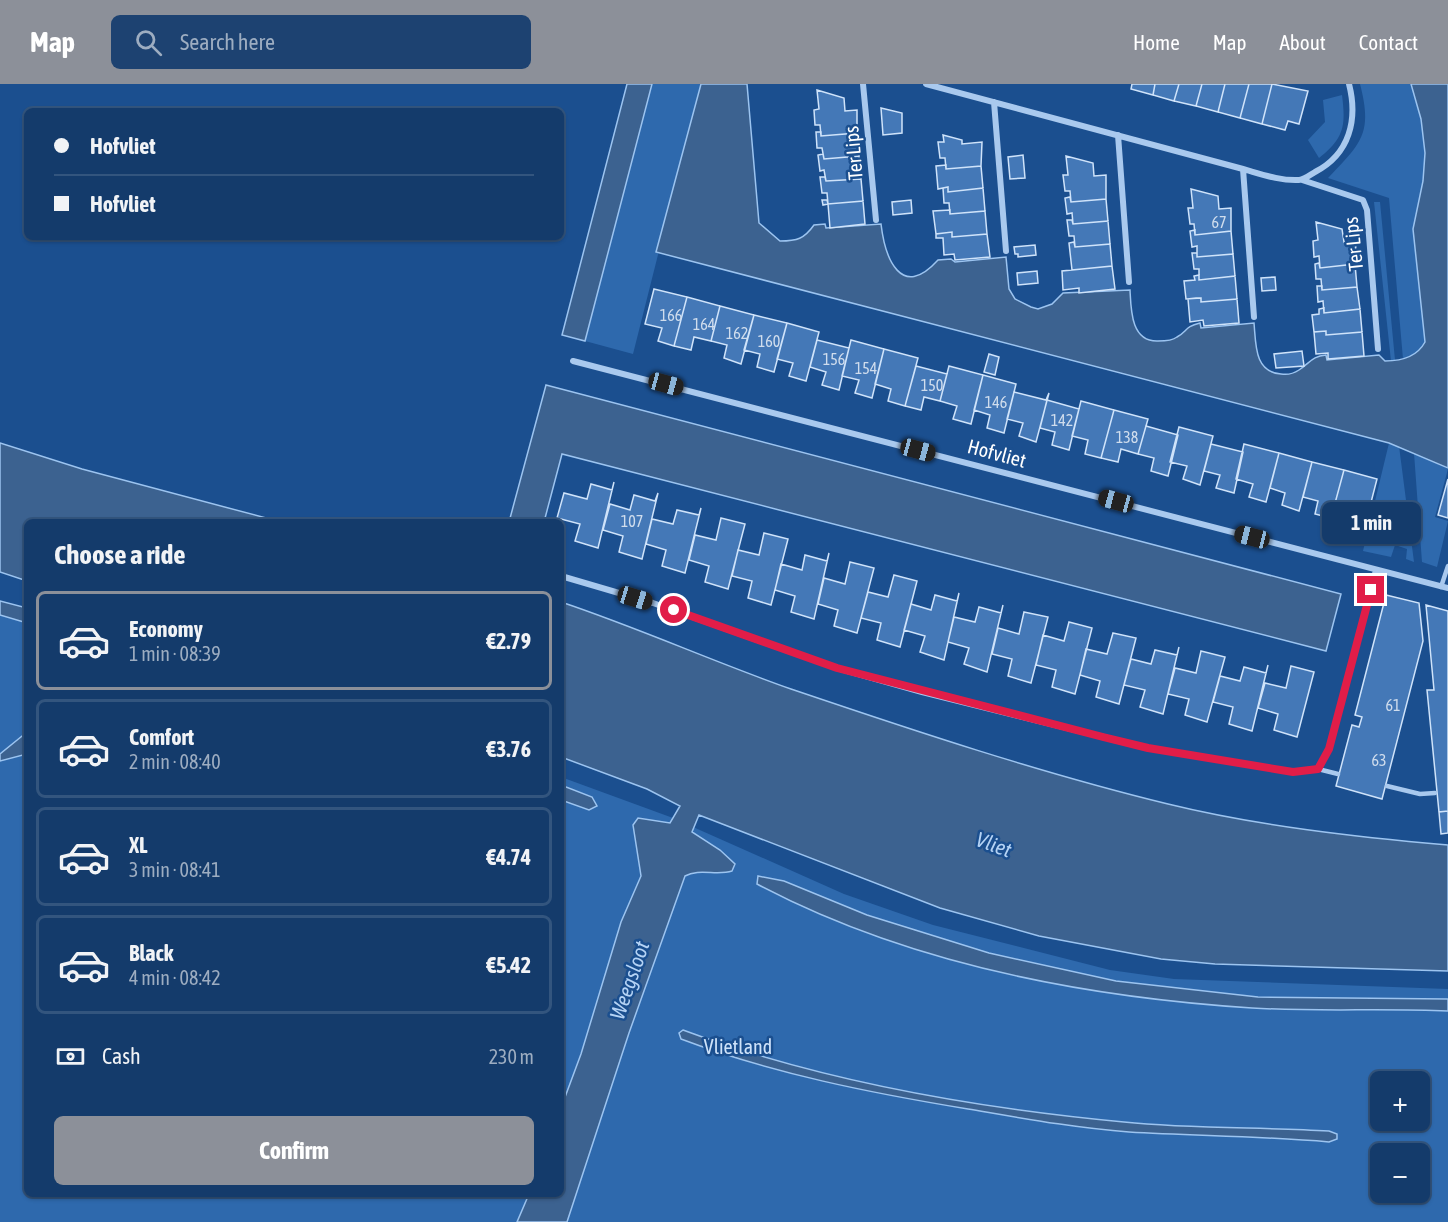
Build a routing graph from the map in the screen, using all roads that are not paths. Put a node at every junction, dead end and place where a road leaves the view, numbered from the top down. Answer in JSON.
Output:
{"nodes":[{"id":1,"x":864,"y":84,"type":"edge"},
{"id":2,"x":926,"y":84,"type":"edge"},
{"id":3,"x":1349,"y":84,"type":"edge"},
{"id":4,"x":994,"y":102,"type":"junction"},
{"id":5,"x":1118,"y":135,"type":"junction"},
{"id":6,"x":1243,"y":169,"type":"junction"},
{"id":7,"x":1301,"y":180,"type":"junction"},
{"id":8,"x":876,"y":220,"type":"dead end"},
{"id":9,"x":1006,"y":251,"type":"dead end"},
{"id":10,"x":1129,"y":282,"type":"dead end"},
{"id":11,"x":1254,"y":317,"type":"dead end"},
{"id":12,"x":1378,"y":349,"type":"dead end"},
{"id":13,"x":573,"y":361,"type":"dead end"},
{"id":14,"x":1448,"y":566,"type":"edge"},
{"id":15,"x":1376,"y":570,"type":"junction"},
{"id":16,"x":564,"y":577,"type":"edge"},
{"id":17,"x":1445,"y":587,"type":"edge"},
{"id":18,"x":1318,"y":769,"type":"junction"},
{"id":19,"x":1338,"y":774,"type":"dead end"},
{"id":20,"x":1387,"y":786,"type":"dead end"},
{"id":21,"x":1435,"y":793,"type":"dead end"}],
"edges":[{"from":1,"to":8,"type":"street","name":"Ter Lips"},
{"from":2,"to":4,"type":"street","name":"Ter Lips"},
{"from":3,"to":7,"type":"street"},
{"from":4,"to":5,"type":"street","name":"Ter Lips"},
{"from":4,"to":9,"type":"street"},
{"from":5,"to":6,"type":"street","name":"Ter Lips"},
{"from":5,"to":10,"type":"street"},
{"from":6,"to":7,"type":"street","name":"Ter Lips"},
{"from":6,"to":11,"type":"street"},
{"from":7,"to":12,"type":"street","name":"Ter Lips"},
{"from":13,"to":15,"type":"street","name":"Hofvliet"},
{"from":14,"to":17,"type":"lane"},
{"from":15,"to":17,"type":"street","name":"Hofvliet"},
{"from":15,"to":18,"type":"street"},
{"from":16,"to":18,"type":"street"},
{"from":18,"to":19,"type":"lane"},
{"from":20,"to":21,"type":"lane"}]}
